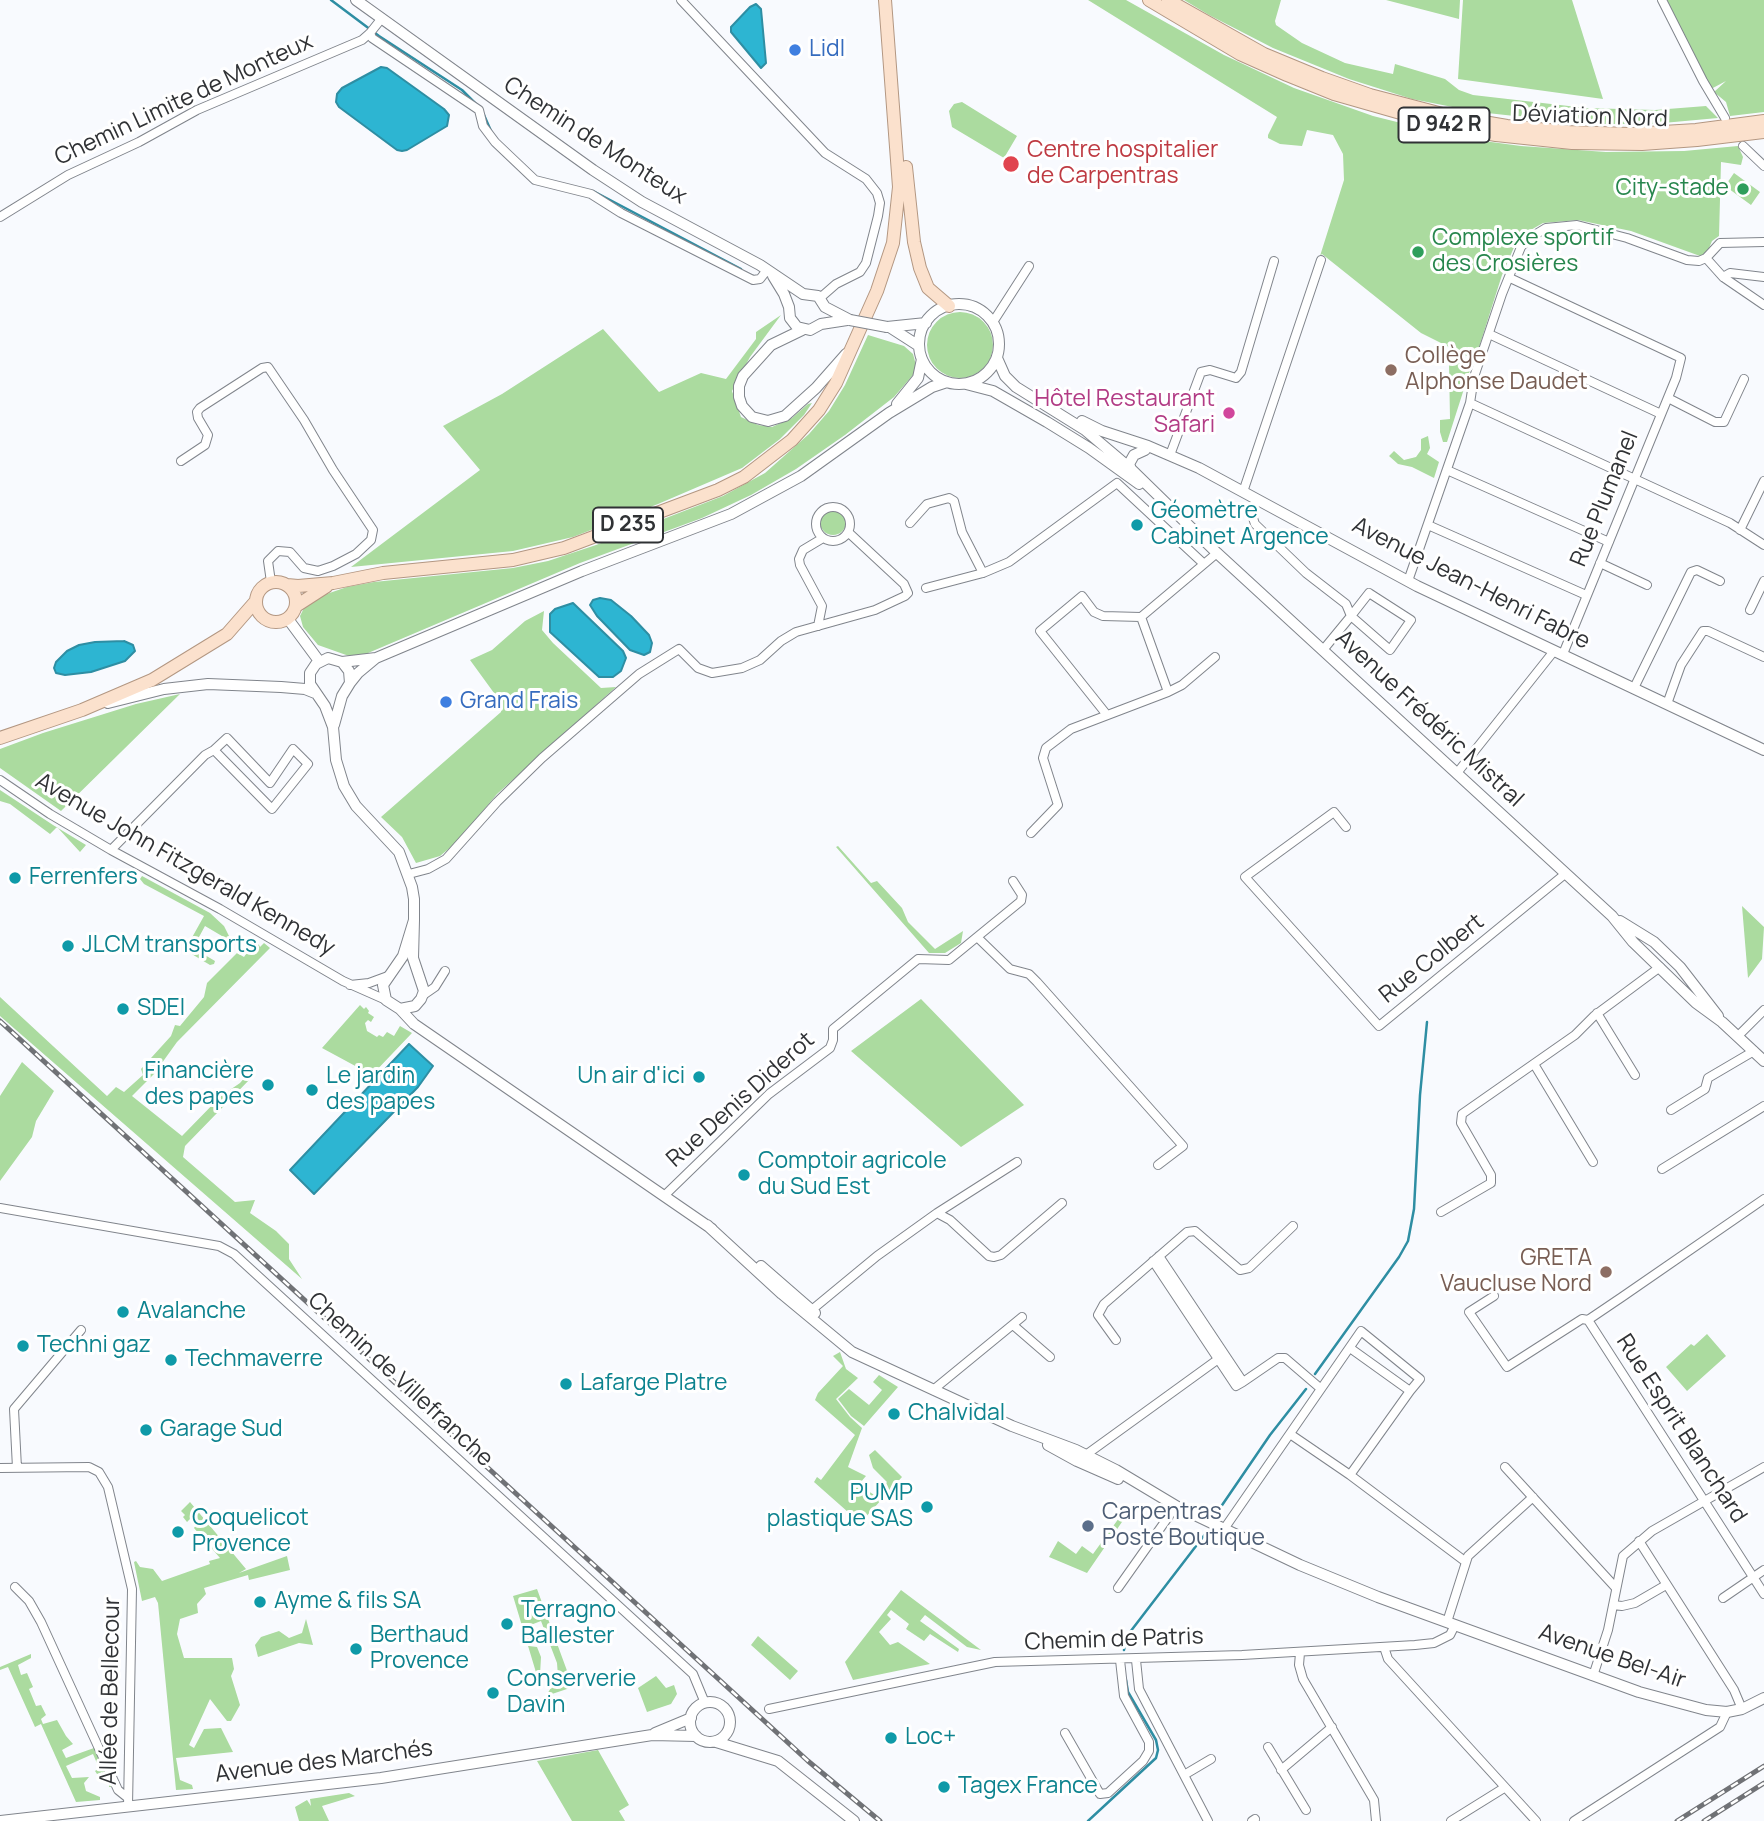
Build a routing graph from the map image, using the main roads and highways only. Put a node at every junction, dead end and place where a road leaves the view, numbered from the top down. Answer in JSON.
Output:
{"nodes":[{"id":1,"x":356,"y":0,"type":"edge"},
{"id":2,"x":885,"y":0,"type":"edge"},
{"id":3,"x":1149,"y":0,"type":"edge"},
{"id":4,"x":1168,"y":0,"type":"edge"},
{"id":5,"x":1764,"y":121,"type":"edge"},
{"id":6,"x":1764,"y":132,"type":"edge"},
{"id":7,"x":896,"y":137,"type":"junction"},
{"id":8,"x":769,"y":272,"type":"junction"},
{"id":9,"x":803,"y":294,"type":"junction"},
{"id":10,"x":823,"y":303,"type":"junction"},
{"id":11,"x":948,"y":306,"type":"junction"},
{"id":12,"x":790,"y":312,"type":"junction"},
{"id":13,"x":849,"y":320,"type":"junction"},
{"id":14,"x":926,"y":323,"type":"junction"},
{"id":15,"x":821,"y":324,"type":"junction"},
{"id":16,"x":889,"y":328,"type":"junction"},
{"id":17,"x":802,"y":330,"type":"junction"},
{"id":18,"x":855,"y":344,"type":"junction"},
{"id":19,"x":771,"y":345,"type":"junction"},
{"id":20,"x":919,"y":346,"type":"junction"},
{"id":21,"x":997,"y":358,"type":"junction"},
{"id":22,"x":922,"y":359,"type":"junction"},
{"id":23,"x":947,"y":383,"type":"junction"},
{"id":24,"x":966,"y":384,"type":"junction"},
{"id":25,"x":1029,"y":394,"type":"junction"},
{"id":26,"x":888,"y":413,"type":"junction"},
{"id":27,"x":1047,"y":422,"type":"junction"},
{"id":28,"x":1098,"y":440,"type":"junction"},
{"id":29,"x":1145,"y":450,"type":"junction"},
{"id":30,"x":1170,"y":455,"type":"junction"},
{"id":31,"x":1131,"y":469,"type":"junction"},
{"id":32,"x":1161,"y":500,"type":"junction"},
{"id":33,"x":333,"y":583,"type":"junction"},
{"id":34,"x":287,"y":585,"type":"junction"},
{"id":35,"x":256,"y":602,"type":"junction"},
{"id":36,"x":296,"y":606,"type":"junction"},
{"id":37,"x":288,"y":619,"type":"junction"},
{"id":38,"x":267,"y":621,"type":"junction"},
{"id":39,"x":227,"y":634,"type":"junction"},
{"id":40,"x":376,"y":658,"type":"junction"},
{"id":41,"x":319,"y":661,"type":"junction"},
{"id":42,"x":342,"y":662,"type":"junction"},
{"id":43,"x":350,"y":682,"type":"junction"},
{"id":44,"x":318,"y":695,"type":"junction"},
{"id":45,"x":342,"y":696,"type":"junction"},
{"id":46,"x":82,"y":710,"type":"junction"},
{"id":47,"x":333,"y":727,"type":"junction"},
{"id":48,"x":0,"y":737,"type":"edge"},
{"id":49,"x":1761,"y":750,"type":"edge"},
{"id":50,"x":1612,"y":916,"type":"junction"},
{"id":51,"x":414,"y":920,"type":"junction"},
{"id":52,"x":390,"y":974,"type":"junction"},
{"id":53,"x":420,"y":977,"type":"junction"},
{"id":54,"x":421,"y":999,"type":"junction"},
{"id":55,"x":400,"y":1009,"type":"junction"},
{"id":56,"x":1722,"y":1022,"type":"junction"},
{"id":57,"x":435,"y":1038,"type":"junction"},
{"id":58,"x":1764,"y":1061,"type":"edge"},
{"id":59,"x":1764,"y":1698,"type":"edge"},
{"id":60,"x":691,"y":1718,"type":"junction"},
{"id":61,"x":729,"y":1731,"type":"junction"},
{"id":62,"x":652,"y":1735,"type":"junction"},
{"id":63,"x":696,"y":1736,"type":"junction"},
{"id":64,"x":716,"y":1742,"type":"junction"},
{"id":65,"x":740,"y":1748,"type":"junction"},
{"id":66,"x":0,"y":1821,"type":"edge"},
{"id":67,"x":854,"y":1821,"type":"edge"}],
"edges":[{"from":1,"to":8,"type":"main road","name":"Chemin de Monteux"},
{"from":2,"to":7,"type":"main road","number":"D 235"},
{"from":3,"to":6,"type":"main road","name":"Déviation Nord","number":"D 942 R"},
{"from":4,"to":5,"type":"main road","name":"Déviation Nord"},
{"from":7,"to":11,"type":"main road"},
{"from":7,"to":18,"type":"main road","number":"D 235"},
{"from":8,"to":9,"type":"main road","name":"Chemin de Monteux"},
{"from":8,"to":12,"type":"main road"},
{"from":9,"to":10,"type":"main road"},
{"from":9,"to":12,"type":"main road"},
{"from":10,"to":13,"type":"main road"},
{"from":10,"to":15,"type":"main road"},
{"from":11,"to":14,"type":"main road"},
{"from":11,"to":21,"type":"main road"},
{"from":12,"to":17,"type":"main road"},
{"from":12,"to":19,"type":"main road"},
{"from":13,"to":15,"type":"main road"},
{"from":13,"to":16,"type":"main road","bridge":true},
{"from":14,"to":16,"type":"main road"},
{"from":14,"to":20,"type":"main road"},
{"from":15,"to":17,"type":"main road"},
{"from":16,"to":20,"type":"main road"},
{"from":17,"to":19,"type":"main road"},
{"from":18,"to":19,"type":"main road"},
{"from":18,"to":33,"type":"main road","number":"D 235"},
{"from":20,"to":22,"type":"main road"},
{"from":21,"to":24,"type":"main road"},
{"from":21,"to":25,"type":"main road"},
{"from":22,"to":23,"type":"main road"},
{"from":22,"to":26,"type":"main road"},
{"from":23,"to":24,"type":"main road"},
{"from":23,"to":26,"type":"main road"},
{"from":24,"to":27,"type":"main road"},
{"from":25,"to":28,"type":"main road"},
{"from":25,"to":30,"type":"main road"},
{"from":26,"to":40,"type":"main road"},
{"from":27,"to":28,"type":"main road"},
{"from":27,"to":32,"type":"main road"},
{"from":28,"to":29,"type":"main road"},
{"from":28,"to":31,"type":"main road"},
{"from":29,"to":30,"type":"main road"},
{"from":29,"to":31,"type":"main road"},
{"from":30,"to":49,"type":"main road","name":"Avenue Jean-Henri Fabre"},
{"from":31,"to":32,"type":"main road"},
{"from":32,"to":50,"type":"main road","name":"Avenue Frédéric Mistral"},
{"from":33,"to":34,"type":"main road","number":"D 235"},
{"from":33,"to":36,"type":"main road","number":"D 235"},
{"from":34,"to":35,"type":"main road"},
{"from":34,"to":36,"type":"main road"},
{"from":35,"to":38,"type":"main road"},
{"from":35,"to":39,"type":"main road"},
{"from":36,"to":37,"type":"main road"},
{"from":37,"to":38,"type":"main road"},
{"from":37,"to":41,"type":"main road"},
{"from":38,"to":39,"type":"main road"},
{"from":39,"to":46,"type":"main road"},
{"from":40,"to":42,"type":"main road"},
{"from":40,"to":43,"type":"main road"},
{"from":41,"to":42,"type":"main road"},
{"from":41,"to":44,"type":"main road"},
{"from":42,"to":43,"type":"main road"},
{"from":43,"to":45,"type":"main road"},
{"from":44,"to":45,"type":"main road"},
{"from":44,"to":46,"type":"main road"},
{"from":44,"to":47,"type":"main road"},
{"from":45,"to":47,"type":"main road"},
{"from":46,"to":48,"type":"main road"},
{"from":47,"to":51,"type":"main road"},
{"from":50,"to":56,"type":"main road","name":"Avenue Frédéric Mistral"},
{"from":50,"to":56,"type":"main road","name":"Avenue Frédéric Mistral"},
{"from":51,"to":52,"type":"main road"},
{"from":51,"to":53,"type":"main road"},
{"from":52,"to":53,"type":"main road"},
{"from":52,"to":55,"type":"main road"},
{"from":53,"to":54,"type":"main road"},
{"from":54,"to":55,"type":"main road"},
{"from":54,"to":57,"type":"main road"},
{"from":55,"to":57,"type":"main road"},
{"from":56,"to":58,"type":"main road","name":"Avenue Frédéric Mistral"},
{"from":57,"to":59,"type":"main road","name":"Avenue Bel-Air"},
{"from":60,"to":61,"type":"main road"},
{"from":60,"to":62,"type":"main road","name":"Avenue des Marchés"},
{"from":60,"to":63,"type":"main road"},
{"from":61,"to":64,"type":"main road"},
{"from":61,"to":65,"type":"main road"},
{"from":62,"to":63,"type":"main road","name":"Avenue des Marchés"},
{"from":62,"to":66,"type":"main road","name":"Avenue des Marchés"},
{"from":63,"to":64,"type":"main road"},
{"from":64,"to":65,"type":"main road"},
{"from":65,"to":67,"type":"main road"}]}
